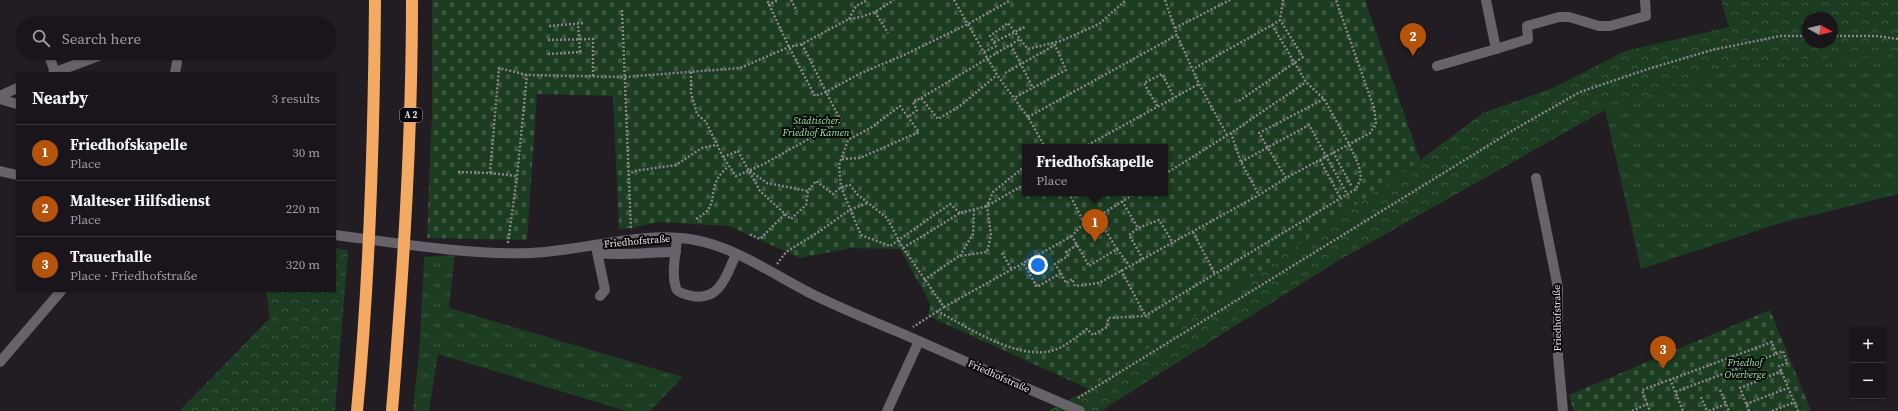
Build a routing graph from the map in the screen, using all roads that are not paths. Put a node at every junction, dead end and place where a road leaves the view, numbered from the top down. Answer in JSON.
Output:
{"nodes":[{"id":1,"x":374,"y":0,"type":"edge"},
{"id":2,"x":412,"y":0,"type":"edge"},
{"id":3,"x":1486,"y":0,"type":"edge"},
{"id":4,"x":1645,"y":0,"type":"edge"},
{"id":5,"x":1496,"y":49,"type":"junction"},
{"id":6,"x":50,"y":60,"type":"edge"},
{"id":7,"x":88,"y":60,"type":"edge"},
{"id":8,"x":177,"y":62,"type":"dead end"},
{"id":9,"x":1437,"y":66,"type":"dead end"},
{"id":10,"x":54,"y":72,"type":"edge"},
{"id":11,"x":57,"y":72,"type":"edge"},
{"id":12,"x":175,"y":72,"type":"edge"},
{"id":13,"x":16,"y":89,"type":"edge"},
{"id":14,"x":0,"y":98,"type":"edge"},
{"id":15,"x":16,"y":104,"type":"edge"},
{"id":16,"x":0,"y":171,"type":"edge"},
{"id":17,"x":16,"y":175,"type":"edge"},
{"id":18,"x":1536,"y":178,"type":"dead end"},
{"id":19,"x":336,"y":235,"type":"edge"},
{"id":20,"x":677,"y":238,"type":"junction"},
{"id":21,"x":597,"y":249,"type":"junction"},
{"id":22,"x":676,"y":252,"type":"junction"},
{"id":23,"x":736,"y":254,"type":"junction"},
{"id":24,"x":60,"y":292,"type":"edge"},
{"id":25,"x":600,"y":296,"type":"dead end"},
{"id":26,"x":919,"y":341,"type":"junction"},
{"id":27,"x":0,"y":362,"type":"edge"},
{"id":28,"x":1078,"y":410,"type":"edge"},
{"id":29,"x":357,"y":411,"type":"edge"},
{"id":30,"x":392,"y":411,"type":"edge"},
{"id":31,"x":887,"y":411,"type":"edge"},
{"id":32,"x":1563,"y":411,"type":"edge"}],
"edges":[{"from":1,"to":29,"type":"highway"},
{"from":2,"to":30,"type":"highway","number":"A 2"},
{"from":3,"to":5,"type":"street"},
{"from":4,"to":5,"type":"street"},
{"from":5,"to":9,"type":"street"},
{"from":6,"to":10,"type":"street"},
{"from":7,"to":11,"type":"street"},
{"from":8,"to":12,"type":"street"},
{"from":13,"to":14,"type":"street"},
{"from":14,"to":15,"type":"street"},
{"from":16,"to":17,"type":"street"},
{"from":18,"to":32,"type":"street","name":"Friedhofstraße"},
{"from":19,"to":21,"type":"street","name":"Friedhofstraße"},
{"from":20,"to":21,"type":"street","name":"Friedhofstraße"},
{"from":20,"to":22,"type":"street"},
{"from":20,"to":23,"type":"street","name":"Friedhofstraße"},
{"from":21,"to":22,"type":"street"},
{"from":21,"to":25,"type":"street"},
{"from":22,"to":23,"type":"street"},
{"from":23,"to":26,"type":"street","name":"Friedhofstraße"},
{"from":24,"to":27,"type":"street"},
{"from":26,"to":28,"type":"street","name":"Friedhofstraße"},
{"from":26,"to":31,"type":"street"}]}
